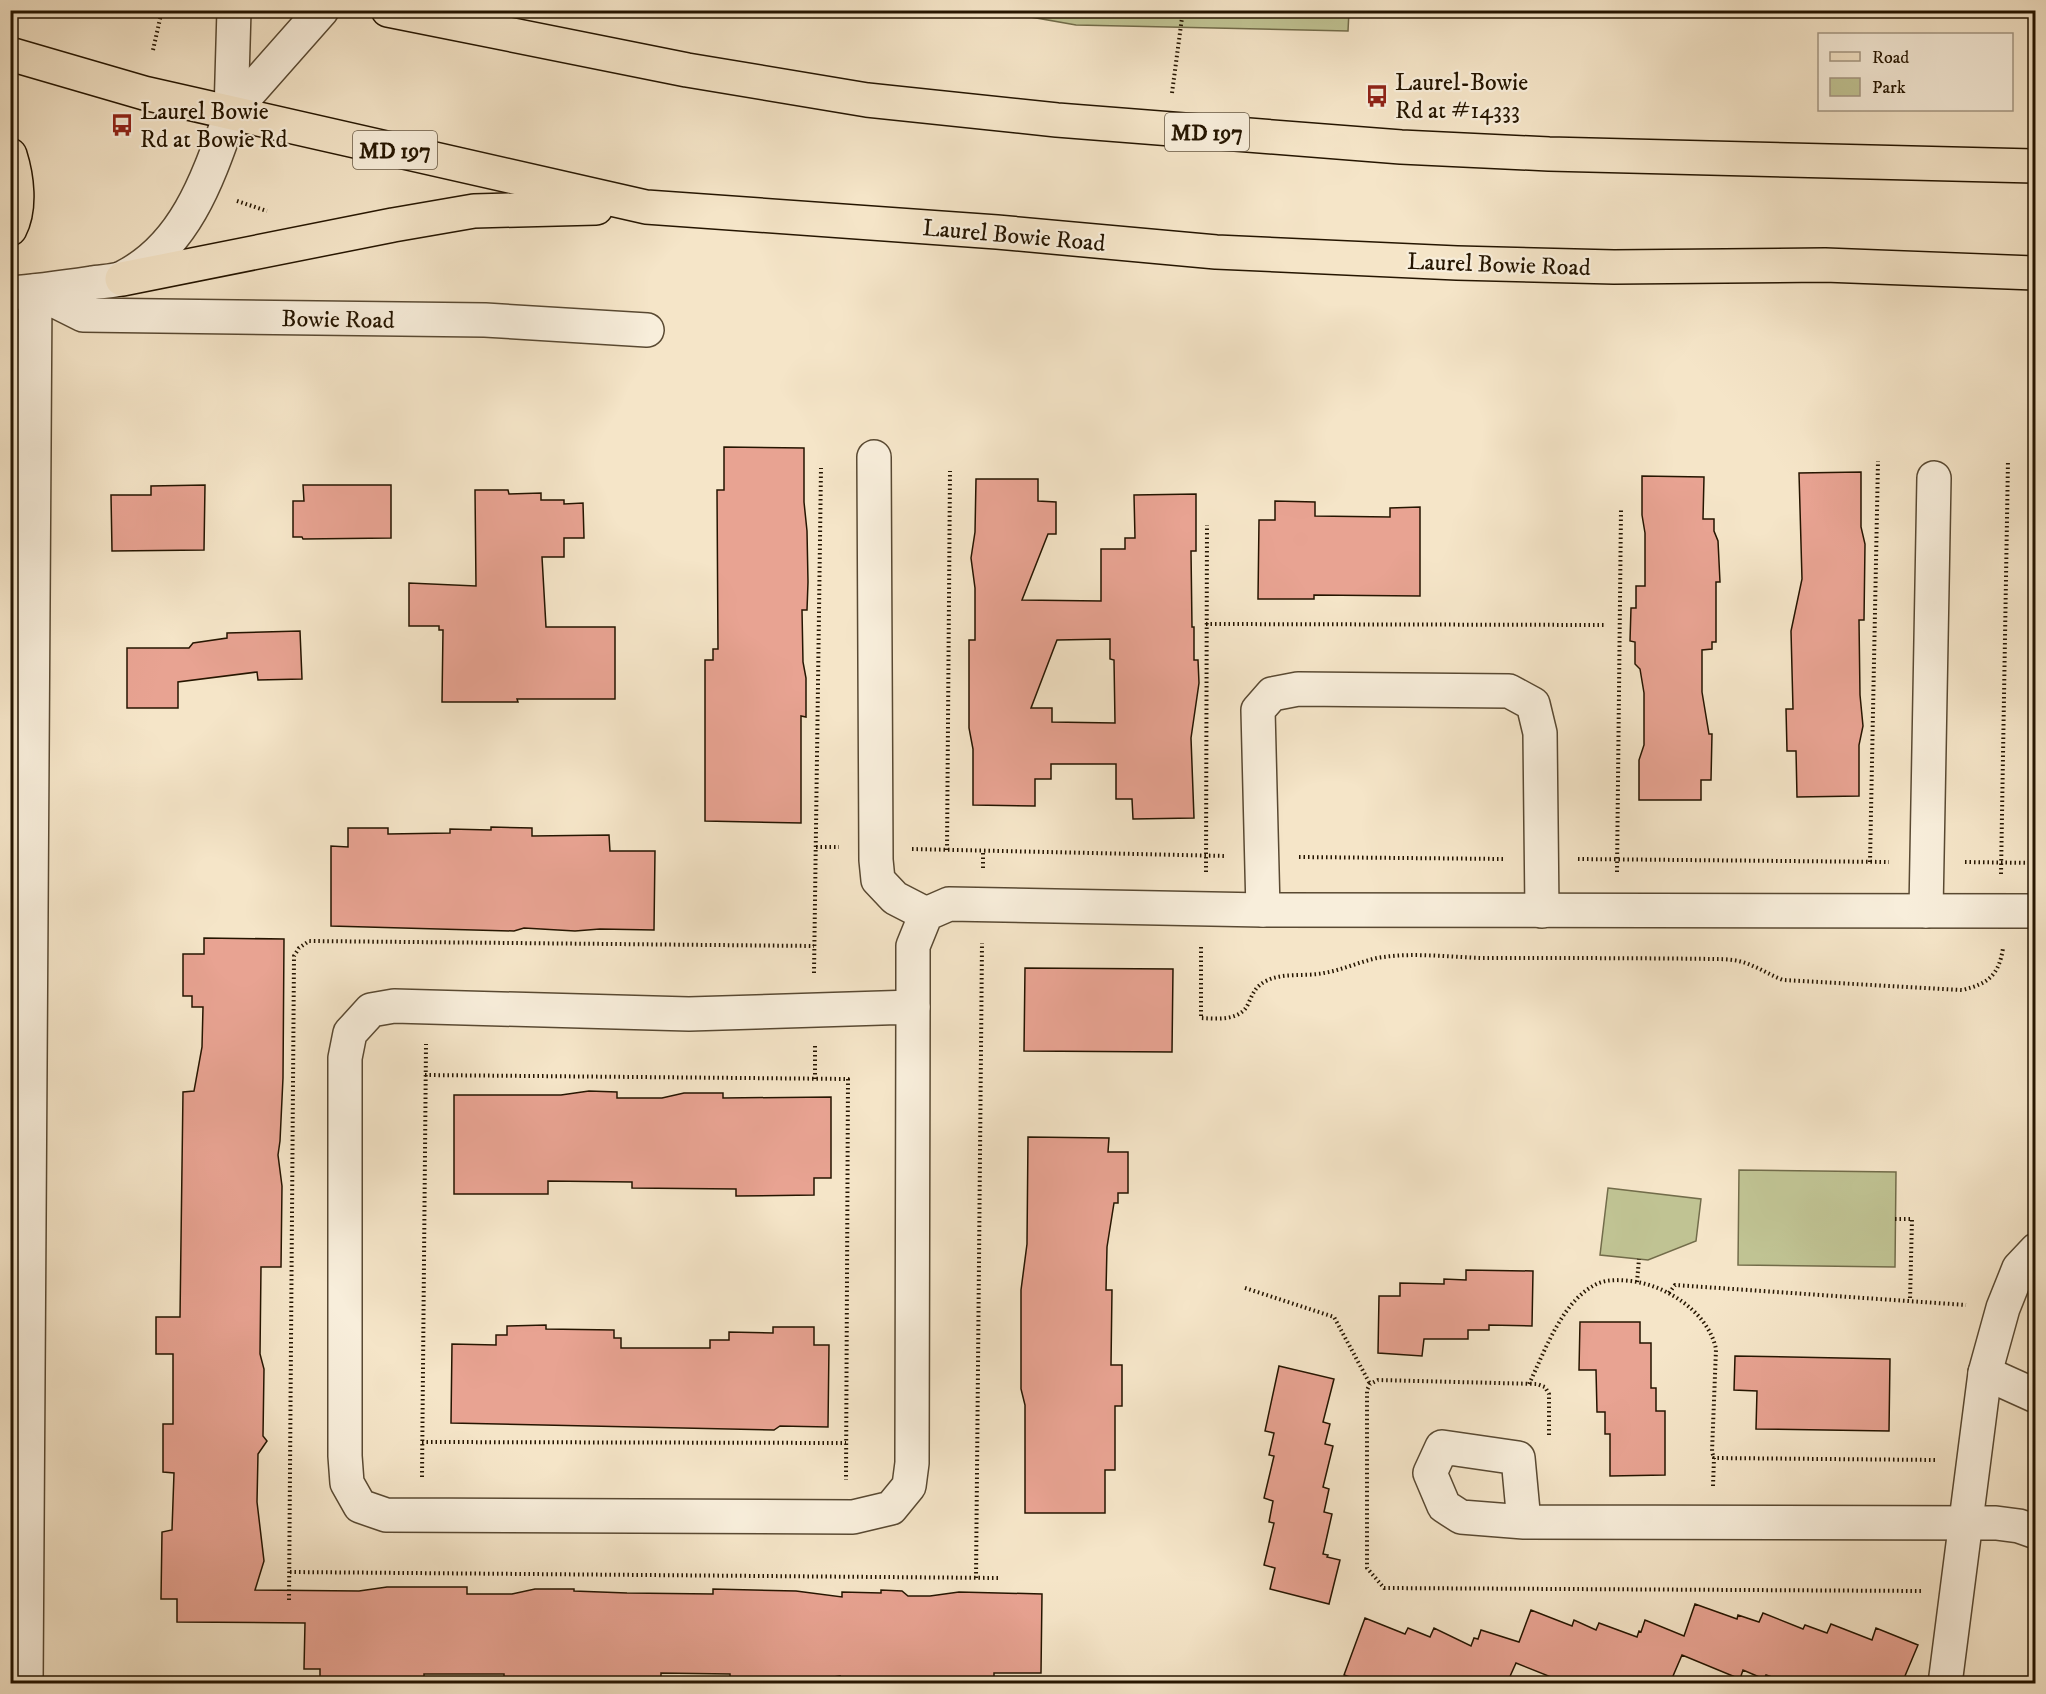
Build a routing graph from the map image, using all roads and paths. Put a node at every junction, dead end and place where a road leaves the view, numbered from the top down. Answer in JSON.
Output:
{"nodes":[{"id":1,"x":162,"y":10,"type":"edge"},
{"id":2,"x":234,"y":10,"type":"edge"},
{"id":3,"x":322,"y":10,"type":"edge"},
{"id":4,"x":388,"y":10,"type":"edge"},
{"id":5,"x":1183,"y":10,"type":"edge"},
{"id":6,"x":153,"y":50,"type":"dead end"},
{"id":7,"x":10,"y":54,"type":"edge"},
{"id":8,"x":231,"y":113,"type":"junction"},
{"id":9,"x":1166,"y":129,"type":"junction"},
{"id":10,"x":10,"y":154,"type":"edge"},
{"id":11,"x":2036,"y":166,"type":"edge"},
{"id":12,"x":646,"y":207,"type":"junction"},
{"id":13,"x":10,"y":229,"type":"edge"},
{"id":14,"x":2036,"y":273,"type":"edge"},
{"id":15,"x":122,"y":279,"type":"junction"},
{"id":16,"x":23,"y":292,"type":"edge"},
{"id":17,"x":647,"y":330,"type":"dead end"},
{"id":18,"x":874,"y":457,"type":"dead end"},
{"id":19,"x":2008,"y":460,"type":"dead end"},
{"id":20,"x":1878,"y":461,"type":"dead end"},
{"id":21,"x":821,"y":468,"type":"dead end"},
{"id":22,"x":950,"y":471,"type":"dead end"},
{"id":23,"x":1934,"y":478,"type":"dead end"},
{"id":24,"x":1621,"y":510,"type":"dead end"},
{"id":25,"x":1207,"y":525,"type":"dead end"},
{"id":26,"x":1206,"y":624,"type":"junction"},
{"id":27,"x":1605,"y":625,"type":"dead end"},
{"id":28,"x":876,"y":848,"type":"junction"},
{"id":29,"x":947,"y":850,"type":"junction"},
{"id":30,"x":1206,"y":855,"type":"junction"},
{"id":31,"x":1262,"y":856,"type":"junction"},
{"id":32,"x":1541,"y":859,"type":"junction"},
{"id":33,"x":1617,"y":859,"type":"junction"},
{"id":34,"x":1870,"y":862,"type":"junction"},
{"id":35,"x":1927,"y":862,"type":"junction"},
{"id":36,"x":2001,"y":863,"type":"junction"},
{"id":37,"x":2036,"y":863,"type":"edge"},
{"id":38,"x":1205,"y":908,"type":"junction"},
{"id":39,"x":1263,"y":910,"type":"junction"},
{"id":40,"x":1542,"y":910,"type":"junction"},
{"id":41,"x":1616,"y":911,"type":"junction"},
{"id":42,"x":1926,"y":911,"type":"junction"},
{"id":43,"x":2001,"y":911,"type":"junction"},
{"id":44,"x":2036,"y":911,"type":"edge"},
{"id":45,"x":926,"y":914,"type":"junction"},
{"id":46,"x":982,"y":941,"type":"dead end"},
{"id":47,"x":1202,"y":943,"type":"dead end"},
{"id":48,"x":814,"y":946,"type":"junction"},
{"id":49,"x":1617,"y":958,"type":"junction"},
{"id":50,"x":426,"y":1007,"type":"junction"},
{"id":51,"x":913,"y":1007,"type":"junction"},
{"id":52,"x":815,"y":1009,"type":"junction"},
{"id":53,"x":425,"y":1075,"type":"junction"},
{"id":54,"x":815,"y":1078,"type":"junction"},
{"id":55,"x":1895,"y":1220,"type":"dead end"},
{"id":56,"x":2036,"y":1250,"type":"edge"},
{"id":57,"x":1639,"y":1259,"type":"dead end"},
{"id":58,"x":1637,"y":1282,"type":"junction"},
{"id":59,"x":1245,"y":1288,"type":"dead end"},
{"id":60,"x":1669,"y":1293,"type":"junction"},
{"id":61,"x":1910,"y":1300,"type":"junction"},
{"id":62,"x":2002,"y":1308,"type":"junction"},
{"id":63,"x":1985,"y":1373,"type":"junction"},
{"id":64,"x":1528,"y":1383,"type":"dead end"},
{"id":65,"x":1370,"y":1384,"type":"dead end"},
{"id":66,"x":2036,"y":1396,"type":"edge"},
{"id":67,"x":422,"y":1442,"type":"junction"},
{"id":68,"x":846,"y":1443,"type":"junction"},
{"id":69,"x":1714,"y":1458,"type":"dead end"},
{"id":70,"x":422,"y":1514,"type":"junction"},
{"id":71,"x":846,"y":1517,"type":"junction"},
{"id":72,"x":1524,"y":1522,"type":"dead end"},
{"id":73,"x":1965,"y":1524,"type":"junction"},
{"id":74,"x":2036,"y":1532,"type":"edge"},
{"id":75,"x":290,"y":1572,"type":"junction"},
{"id":76,"x":976,"y":1578,"type":"junction"},
{"id":77,"x":999,"y":1578,"type":"dead end"},
{"id":78,"x":289,"y":1600,"type":"dead end"},
{"id":79,"x":26,"y":1683,"type":"edge"},
{"id":80,"x":1945,"y":1683,"type":"edge"}],
"edges":[{"from":1,"to":6,"type":"path"},
{"from":2,"to":8,"type":"street"},
{"from":3,"to":8,"type":"street"},
{"from":4,"to":9,"type":"main road","number":"MD 197"},
{"from":5,"to":9,"type":"path"},
{"from":7,"to":8,"type":"main road","name":"Laurel Bowie Road","number":"MD 197"},
{"from":8,"to":12,"type":"main road","name":"Laurel Bowie Road","number":"MD 197"},
{"from":8,"to":15,"type":"street"},
{"from":9,"to":11,"type":"main road","number":"MD 197"},
{"from":10,"to":13,"type":"main road"},
{"from":12,"to":14,"type":"main road","name":"Laurel Bowie Road","number":"MD 197"},
{"from":12,"to":15,"type":"main road"},
{"from":15,"to":16,"type":"street"},
{"from":16,"to":17,"type":"street","name":"Bowie Road"},
{"from":16,"to":79,"type":"street"},
{"from":18,"to":28,"type":"street"},
{"from":19,"to":36,"type":"path"},
{"from":20,"to":34,"type":"path"},
{"from":21,"to":48,"type":"path"},
{"from":22,"to":29,"type":"path"},
{"from":23,"to":35,"type":"street"},
{"from":24,"to":33,"type":"path"},
{"from":25,"to":26,"type":"path"},
{"from":26,"to":27,"type":"path"},
{"from":26,"to":30,"type":"path"},
{"from":28,"to":29,"type":"path"},
{"from":28,"to":45,"type":"street"},
{"from":29,"to":30,"type":"path"},
{"from":30,"to":31,"type":"path"},
{"from":30,"to":38,"type":"path"},
{"from":31,"to":32,"type":"path"},
{"from":31,"to":32,"type":"street"},
{"from":31,"to":39,"type":"street"},
{"from":32,"to":33,"type":"path"},
{"from":32,"to":40,"type":"street"},
{"from":33,"to":34,"type":"path"},
{"from":33,"to":41,"type":"path"},
{"from":34,"to":35,"type":"path"},
{"from":35,"to":36,"type":"path"},
{"from":35,"to":42,"type":"street"},
{"from":36,"to":37,"type":"path"},
{"from":36,"to":43,"type":"path"},
{"from":38,"to":39,"type":"street"},
{"from":38,"to":45,"type":"street"},
{"from":39,"to":40,"type":"street"},
{"from":40,"to":41,"type":"street"},
{"from":41,"to":42,"type":"street"},
{"from":41,"to":49,"type":"path"},
{"from":42,"to":43,"type":"street"},
{"from":43,"to":44,"type":"street"},
{"from":43,"to":49,"type":"path"},
{"from":45,"to":51,"type":"street"},
{"from":46,"to":76,"type":"path"},
{"from":47,"to":49,"type":"path"},
{"from":48,"to":52,"type":"path"},
{"from":48,"to":75,"type":"path"},
{"from":50,"to":52,"type":"street"},
{"from":50,"to":53,"type":"path"},
{"from":50,"to":70,"type":"street"},
{"from":51,"to":52,"type":"street"},
{"from":51,"to":71,"type":"street"},
{"from":52,"to":54,"type":"path"},
{"from":53,"to":54,"type":"path"},
{"from":53,"to":67,"type":"path"},
{"from":54,"to":68,"type":"path"},
{"from":55,"to":61,"type":"path"},
{"from":56,"to":62,"type":"street"},
{"from":57,"to":58,"type":"path"},
{"from":58,"to":60,"type":"path"},
{"from":58,"to":64,"type":"path"},
{"from":59,"to":65,"type":"path"},
{"from":60,"to":61,"type":"path"},
{"from":60,"to":69,"type":"path"},
{"from":61,"to":62,"type":"path"},
{"from":62,"to":63,"type":"street"},
{"from":63,"to":66,"type":"street"},
{"from":63,"to":73,"type":"street"},
{"from":67,"to":68,"type":"path"},
{"from":67,"to":70,"type":"path"},
{"from":68,"to":71,"type":"path"},
{"from":70,"to":71,"type":"street"},
{"from":72,"to":73,"type":"street"},
{"from":73,"to":74,"type":"street"},
{"from":73,"to":80,"type":"street"},
{"from":75,"to":76,"type":"path"},
{"from":75,"to":78,"type":"path"},
{"from":76,"to":77,"type":"path"}]}
